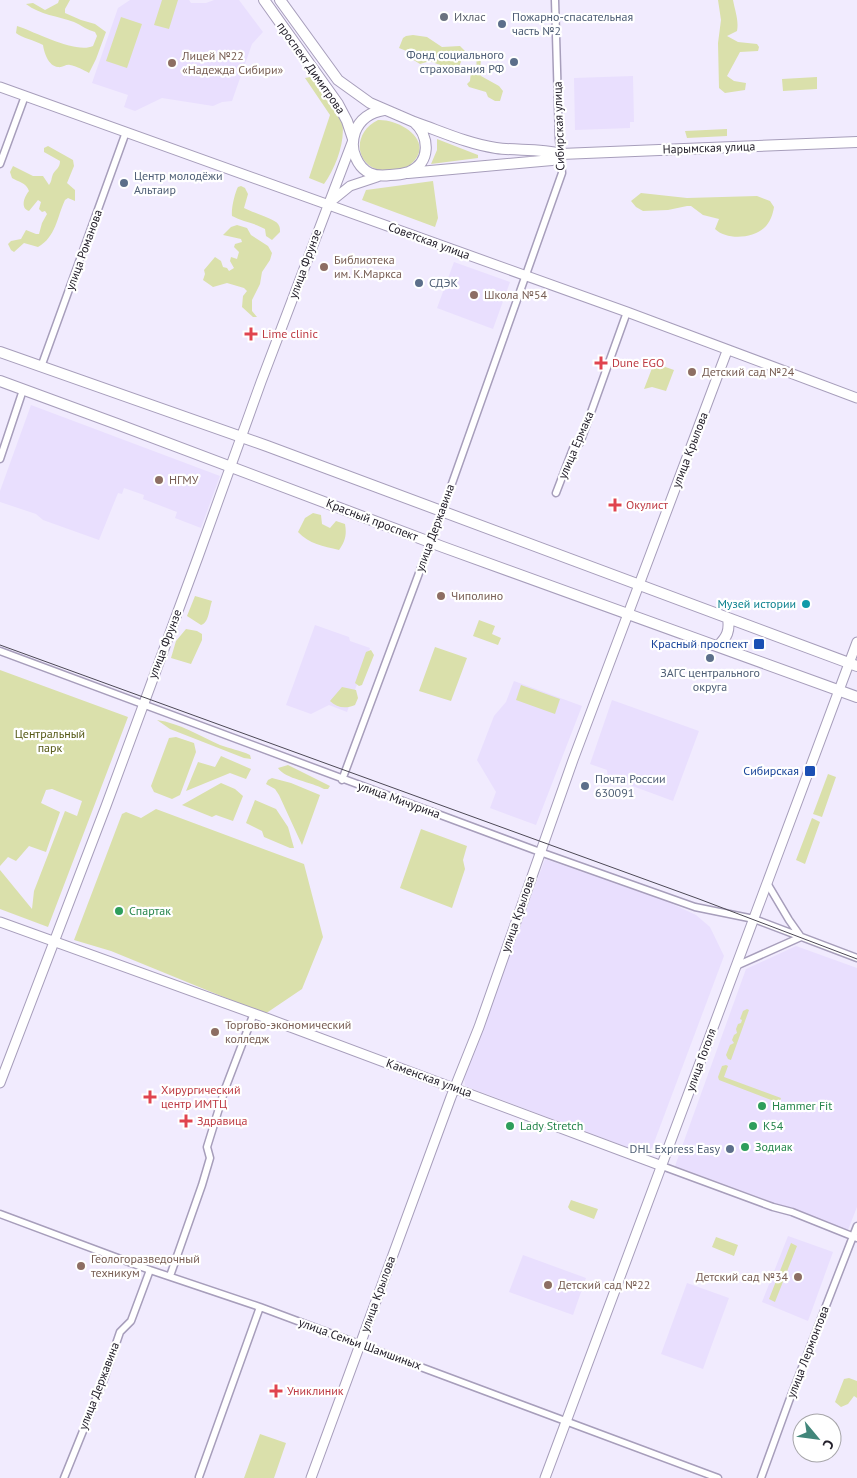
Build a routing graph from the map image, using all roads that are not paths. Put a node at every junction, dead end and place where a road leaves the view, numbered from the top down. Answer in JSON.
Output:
{"nodes":[{"id":1,"x":264,"y":0,"type":"edge"},
{"id":2,"x":280,"y":0,"type":"edge"},
{"id":3,"x":555,"y":0,"type":"edge"},
{"id":4,"x":0,"y":87,"type":"edge"},
{"id":5,"x":25,"y":96,"type":"junction"},
{"id":6,"x":384,"y":110,"type":"junction"},
{"id":7,"x":414,"y":122,"type":"junction"},
{"id":8,"x":126,"y":132,"type":"junction"},
{"id":9,"x":353,"y":140,"type":"junction"},
{"id":10,"x":857,"y":142,"type":"edge"},
{"id":11,"x":561,"y":154,"type":"junction"},
{"id":12,"x":0,"y":164,"type":"edge"},
{"id":13,"x":402,"y":174,"type":"junction"},
{"id":14,"x":377,"y":177,"type":"junction"},
{"id":15,"x":327,"y":205,"type":"junction"},
{"id":16,"x":527,"y":276,"type":"junction"},
{"id":17,"x":627,"y":312,"type":"junction"},
{"id":18,"x":727,"y":351,"type":"junction"},
{"id":19,"x":0,"y":352,"type":"edge"},
{"id":20,"x":41,"y":367,"type":"junction"},
{"id":21,"x":0,"y":381,"type":"edge"},
{"id":22,"x":23,"y":390,"type":"junction"},
{"id":23,"x":857,"y":398,"type":"edge"},
{"id":24,"x":241,"y":437,"type":"junction"},
{"id":25,"x":0,"y":459,"type":"edge"},
{"id":26,"x":231,"y":467,"type":"junction"},
{"id":27,"x":556,"y":493,"type":"dead end"},
{"id":28,"x":441,"y":511,"type":"junction"},
{"id":29,"x":430,"y":542,"type":"junction"},
{"id":30,"x":638,"y":585,"type":"junction"},
{"id":31,"x":628,"y":614,"type":"junction"},
{"id":32,"x":728,"y":618,"type":"junction"},
{"id":33,"x":857,"y":642,"type":"edge"},
{"id":34,"x":718,"y":646,"type":"junction"},
{"id":35,"x":0,"y":651,"type":"edge"},
{"id":36,"x":853,"y":664,"type":"edge"},
{"id":37,"x":840,"y":690,"type":"junction"},
{"id":38,"x":857,"y":697,"type":"edge"},
{"id":39,"x":143,"y":704,"type":"junction"},
{"id":40,"x":342,"y":780,"type":"junction"},
{"id":41,"x":540,"y":852,"type":"junction"},
{"id":42,"x":767,"y":883,"type":"junction"},
{"id":43,"x":754,"y":919,"type":"junction"},
{"id":44,"x":0,"y":922,"type":"edge"},
{"id":45,"x":801,"y":937,"type":"junction"},
{"id":46,"x":54,"y":942,"type":"junction"},
{"id":47,"x":857,"y":958,"type":"edge"},
{"id":48,"x":736,"y":966,"type":"junction"},
{"id":49,"x":254,"y":1013,"type":"junction"},
{"id":50,"x":0,"y":1083,"type":"edge"},
{"id":51,"x":455,"y":1088,"type":"junction"},
{"id":52,"x":662,"y":1166,"type":"junction"},
{"id":53,"x":0,"y":1214,"type":"edge"},
{"id":54,"x":857,"y":1226,"type":"edge"},
{"id":55,"x":855,"y":1237,"type":"edge"},
{"id":56,"x":150,"y":1270,"type":"junction"},
{"id":57,"x":170,"y":1276,"type":"junction"},
{"id":58,"x":260,"y":1307,"type":"junction"},
{"id":59,"x":359,"y":1345,"type":"junction"},
{"id":60,"x":566,"y":1421,"type":"junction"},
{"id":61,"x":198,"y":1477,"type":"edge"},
{"id":62,"x":64,"y":1478,"type":"edge"},
{"id":63,"x":311,"y":1478,"type":"edge"},
{"id":64,"x":545,"y":1478,"type":"edge"},
{"id":65,"x":718,"y":1478,"type":"edge"},
{"id":66,"x":761,"y":1478,"type":"edge"}],
"edges":[{"from":1,"to":9,"type":"main road","name":"проспект Димитрова"},
{"from":2,"to":6,"type":"main road","name":"проспект Димитрова"},
{"from":3,"to":11,"type":"street","name":"Сибирская улица"},
{"from":4,"to":5,"type":"street","name":"Советская улица"},
{"from":5,"to":8,"type":"street","name":"Советская улица"},
{"from":5,"to":12,"type":"street"},
{"from":6,"to":7,"type":"main road"},
{"from":6,"to":9,"type":"main road"},
{"from":7,"to":11,"type":"main road","name":"Нарымская улица"},
{"from":7,"to":13,"type":"main road"},
{"from":8,"to":15,"type":"street","name":"Советская улица"},
{"from":8,"to":20,"type":"street","name":"улица Романова"},
{"from":9,"to":14,"type":"main road"},
{"from":9,"to":15,"type":"street","name":"улица Фрунзе"},
{"from":10,"to":11,"type":"main road","name":"Нарымская улица"},
{"from":11,"to":13,"type":"main road","name":"Нарымская улица"},
{"from":11,"to":16,"type":"street","name":"Сибирская улица"},
{"from":13,"to":14,"type":"main road"},
{"from":14,"to":15,"type":"street"},
{"from":15,"to":16,"type":"street","name":"Советская улица"},
{"from":15,"to":24,"type":"street","name":"улица Фрунзе"},
{"from":16,"to":17,"type":"street","name":"Советская улица"},
{"from":16,"to":28,"type":"street","name":"улица Державина"},
{"from":17,"to":18,"type":"street","name":"Советская улица"},
{"from":17,"to":27,"type":"street","name":"улица Ермака"},
{"from":18,"to":23,"type":"street","name":"Советская улица"},
{"from":18,"to":30,"type":"street","name":"улица Крылова"},
{"from":19,"to":20,"type":"main road"},
{"from":20,"to":24,"type":"main road"},
{"from":21,"to":22,"type":"main road","name":"Красный проспект"},
{"from":22,"to":25,"type":"street"},
{"from":22,"to":26,"type":"main road","name":"Красный проспект"},
{"from":24,"to":26,"type":"street","name":"улица Фрунзе"},
{"from":24,"to":28,"type":"main road"},
{"from":26,"to":29,"type":"main road","name":"Красный проспект"},
{"from":26,"to":39,"type":"street","name":"улица Фрунзе"},
{"from":28,"to":29,"type":"street","name":"улица Державина"},
{"from":28,"to":30,"type":"main road"},
{"from":29,"to":31,"type":"main road","name":"Красный проспект"},
{"from":29,"to":40,"type":"street","name":"улица Державина"},
{"from":30,"to":31,"type":"street","name":"улица Крылова"},
{"from":30,"to":32,"type":"main road"},
{"from":31,"to":34,"type":"main road","name":"Красный проспект"},
{"from":31,"to":41,"type":"street","name":"улица Крылова"},
{"from":32,"to":34,"type":"main road"},
{"from":32,"to":36,"type":"main road"},
{"from":33,"to":36,"type":"street","name":"улица Гоголя"},
{"from":34,"to":37,"type":"main road","name":"Красный проспект"},
{"from":35,"to":39,"type":"street","name":"улица Мичурина"},
{"from":36,"to":37,"type":"street","name":"улица Гоголя"},
{"from":37,"to":38,"type":"main road","name":"Красный проспект"},
{"from":37,"to":42,"type":"street","name":"улица Гоголя"},
{"from":39,"to":40,"type":"street","name":"улица Мичурина"},
{"from":39,"to":46,"type":"street","name":"улица Фрунзе"},
{"from":40,"to":41,"type":"street","name":"улица Мичурина"},
{"from":41,"to":43,"type":"street","name":"улица Мичурина"},
{"from":41,"to":51,"type":"street","name":"улица Крылова"},
{"from":42,"to":43,"type":"street","name":"улица Гоголя"},
{"from":42,"to":45,"type":"street"},
{"from":43,"to":45,"type":"street","name":"улица Мичурина"},
{"from":43,"to":48,"type":"street","name":"улица Гоголя"},
{"from":44,"to":46,"type":"street","name":"Каменская улица"},
{"from":45,"to":47,"type":"street","name":"улица Мичурина"},
{"from":45,"to":48,"type":"street"},
{"from":46,"to":49,"type":"street","name":"Каменская улица"},
{"from":46,"to":50,"type":"street","name":"улица Фрунзе"},
{"from":48,"to":52,"type":"street","name":"улица Гоголя"},
{"from":49,"to":51,"type":"street","name":"Каменская улица"},
{"from":49,"to":57,"type":"street"},
{"from":51,"to":52,"type":"street","name":"Каменская улица"},
{"from":51,"to":59,"type":"street","name":"улица Крылова"},
{"from":52,"to":55,"type":"street","name":"Каменская улица"},
{"from":52,"to":60,"type":"street","name":"улица Гоголя"},
{"from":53,"to":56,"type":"street","name":"улица Семьи Шамшиных"},
{"from":54,"to":55,"type":"street","name":"улица Лермонтова"},
{"from":55,"to":66,"type":"street","name":"улица Лермонтова"},
{"from":56,"to":57,"type":"street","name":"улица Семьи Шамшиных"},
{"from":56,"to":62,"type":"street","name":"улица Державина"},
{"from":57,"to":58,"type":"street","name":"улица Семьи Шамшиных"},
{"from":58,"to":59,"type":"street","name":"улица Семьи Шамшиных"},
{"from":58,"to":61,"type":"street"},
{"from":59,"to":60,"type":"street","name":"улица Семьи Шамшиных"},
{"from":59,"to":63,"type":"street","name":"улица Крылова"},
{"from":60,"to":64,"type":"street","name":"улица Гоголя"},
{"from":60,"to":65,"type":"street","name":"улица Семьи Шамшиных"}]}
